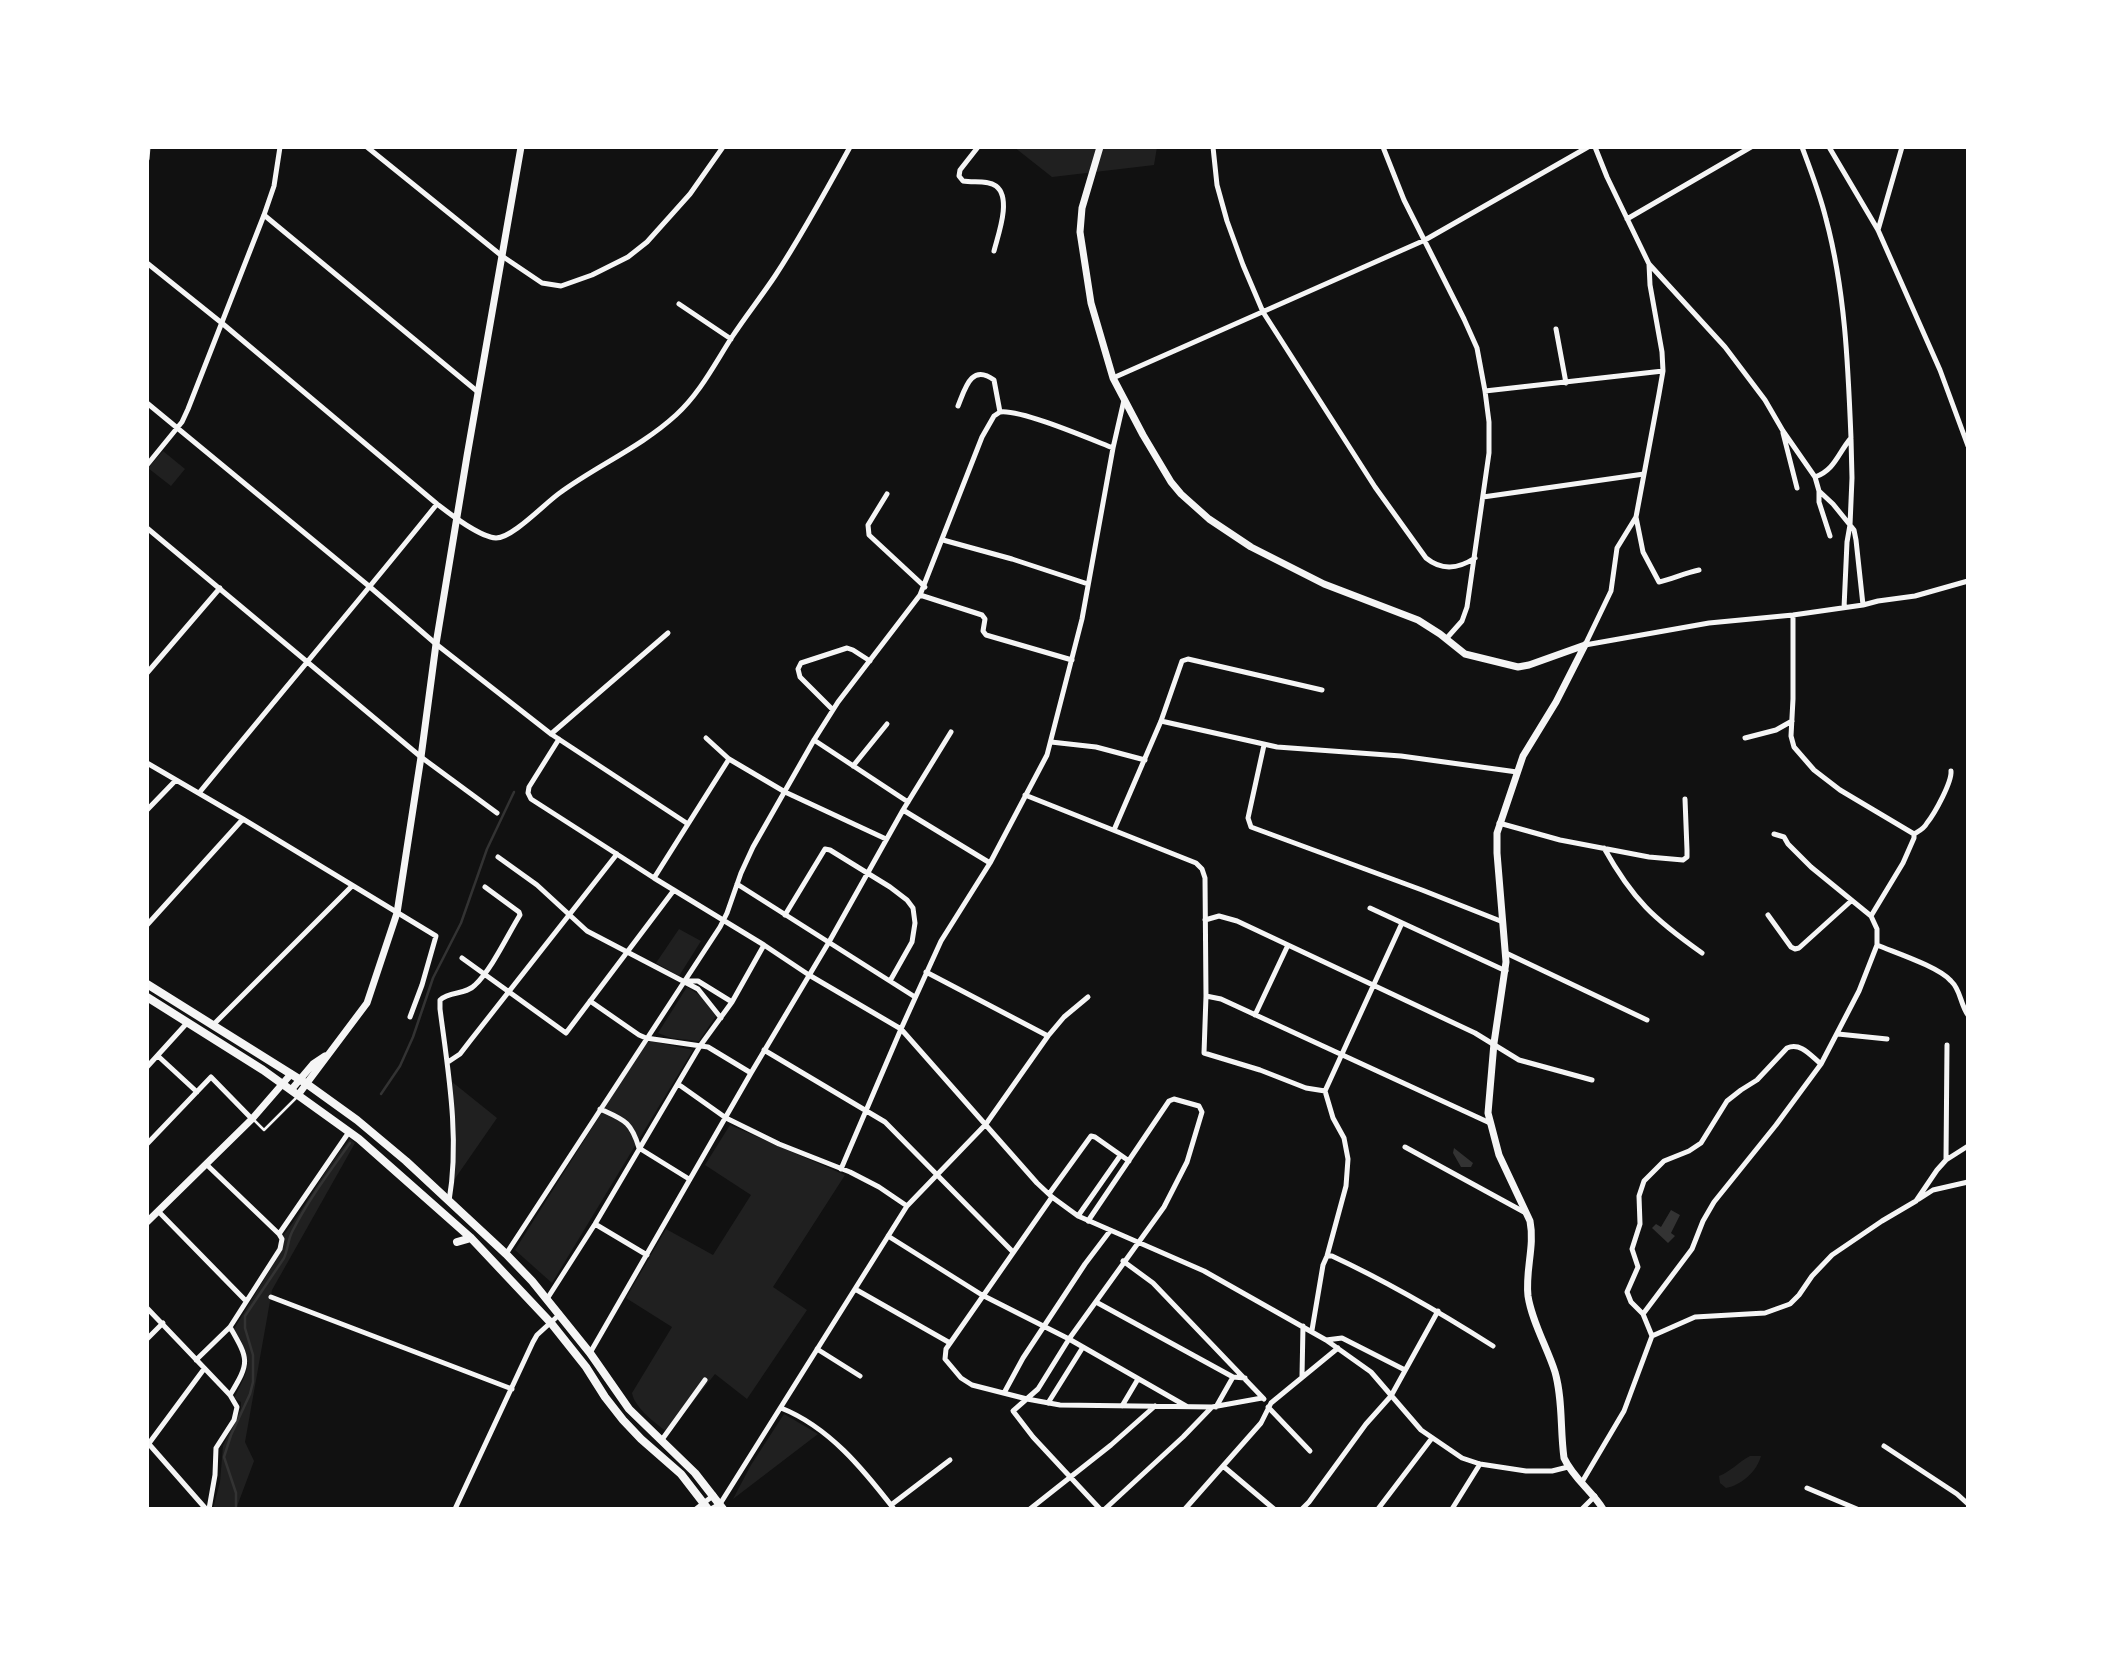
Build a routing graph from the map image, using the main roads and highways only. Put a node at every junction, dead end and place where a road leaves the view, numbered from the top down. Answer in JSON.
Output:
{"nodes":[{"id":1,"x":147,"y":984,"type":"edge"},
{"id":2,"x":147,"y":997,"type":"edge"},
{"id":3,"x":471,"y":1237,"type":"junction"},
{"id":4,"x":457,"y":1242,"type":"dead end"},
{"id":5,"x":721,"y":1506,"type":"edge"},
{"id":6,"x":707,"y":1507,"type":"edge"}],
"edges":[{"from":1,"to":5,"type":"main road"},
{"from":2,"to":3,"type":"main road"},
{"from":3,"to":4,"type":"main road"},
{"from":3,"to":6,"type":"main road"}]}
